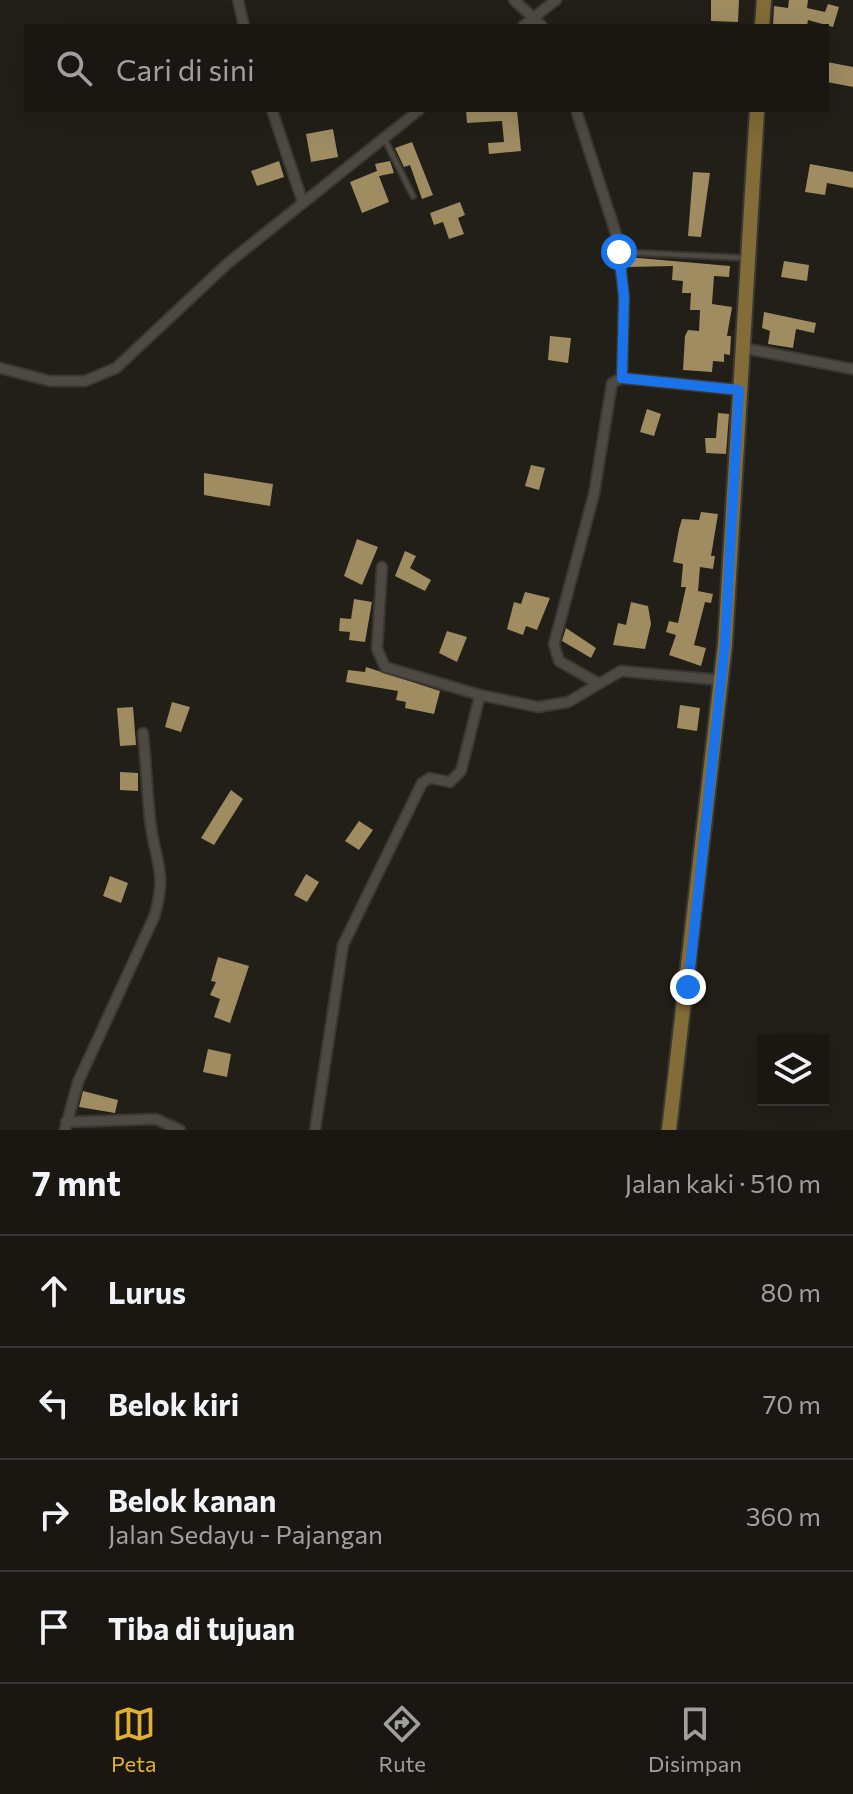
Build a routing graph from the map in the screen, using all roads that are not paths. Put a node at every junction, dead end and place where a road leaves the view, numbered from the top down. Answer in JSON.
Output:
{"nodes":[{"id":1,"x":238,"y":0,"type":"edge"},
{"id":2,"x":514,"y":0,"type":"edge"},
{"id":3,"x":556,"y":0,"type":"edge"},
{"id":4,"x":764,"y":0,"type":"edge"},
{"id":5,"x":535,"y":16,"type":"junction"},
{"id":6,"x":244,"y":24,"type":"edge"},
{"id":7,"x":525,"y":24,"type":"edge"},
{"id":8,"x":541,"y":24,"type":"edge"},
{"id":9,"x":762,"y":24,"type":"edge"},
{"id":10,"x":273,"y":112,"type":"edge"},
{"id":11,"x":416,"y":112,"type":"edge"},
{"id":12,"x":577,"y":112,"type":"edge"},
{"id":13,"x":757,"y":112,"type":"edge"},
{"id":14,"x":384,"y":138,"type":"junction"},
{"id":15,"x":413,"y":196,"type":"dead end"},
{"id":16,"x":303,"y":203,"type":"junction"},
{"id":17,"x":619,"y":252,"type":"junction"},
{"id":18,"x":749,"y":258,"type":"junction"},
{"id":19,"x":743,"y":348,"type":"junction"},
{"id":20,"x":0,"y":368,"type":"edge"},
{"id":21,"x":853,"y":369,"type":"edge"},
{"id":22,"x":622,"y":378,"type":"junction"},
{"id":23,"x":739,"y":390,"type":"junction"},
{"id":24,"x":382,"y":567,"type":"dead end"},
{"id":25,"x":720,"y":680,"type":"junction"},
{"id":26,"x":596,"y":682,"type":"junction"},
{"id":27,"x":480,"y":695,"type":"junction"},
{"id":28,"x":143,"y":733,"type":"dead end"},
{"id":29,"x":165,"y":1125,"type":"edge"},
{"id":30,"x":66,"y":1126,"type":"edge"},
{"id":31,"x":180,"y":1130,"type":"edge"},
{"id":32,"x":315,"y":1130,"type":"edge"},
{"id":33,"x":669,"y":1130,"type":"edge"}],
"edges":[{"from":1,"to":6,"type":"street"},
{"from":2,"to":5,"type":"street"},
{"from":3,"to":5,"type":"street"},
{"from":4,"to":9,"type":"main road"},
{"from":5,"to":7,"type":"street"},
{"from":5,"to":8,"type":"street"},
{"from":10,"to":16,"type":"street"},
{"from":11,"to":14,"type":"street"},
{"from":12,"to":17,"type":"street"},
{"from":13,"to":18,"type":"main road"},
{"from":14,"to":15,"type":"lane"},
{"from":14,"to":16,"type":"street"},
{"from":16,"to":20,"type":"street"},
{"from":17,"to":18,"type":"lane"},
{"from":17,"to":22,"type":"street"},
{"from":18,"to":19,"type":"main road"},
{"from":19,"to":21,"type":"street"},
{"from":19,"to":23,"type":"main road"},
{"from":22,"to":23,"type":"street"},
{"from":22,"to":26,"type":"street"},
{"from":23,"to":25,"type":"main road"},
{"from":24,"to":27,"type":"street"},
{"from":25,"to":26,"type":"street"},
{"from":25,"to":33,"type":"main road"},
{"from":26,"to":27,"type":"street"},
{"from":27,"to":32,"type":"street"},
{"from":28,"to":30,"type":"street"},
{"from":29,"to":30,"type":"street"},
{"from":29,"to":31,"type":"street"}]}
